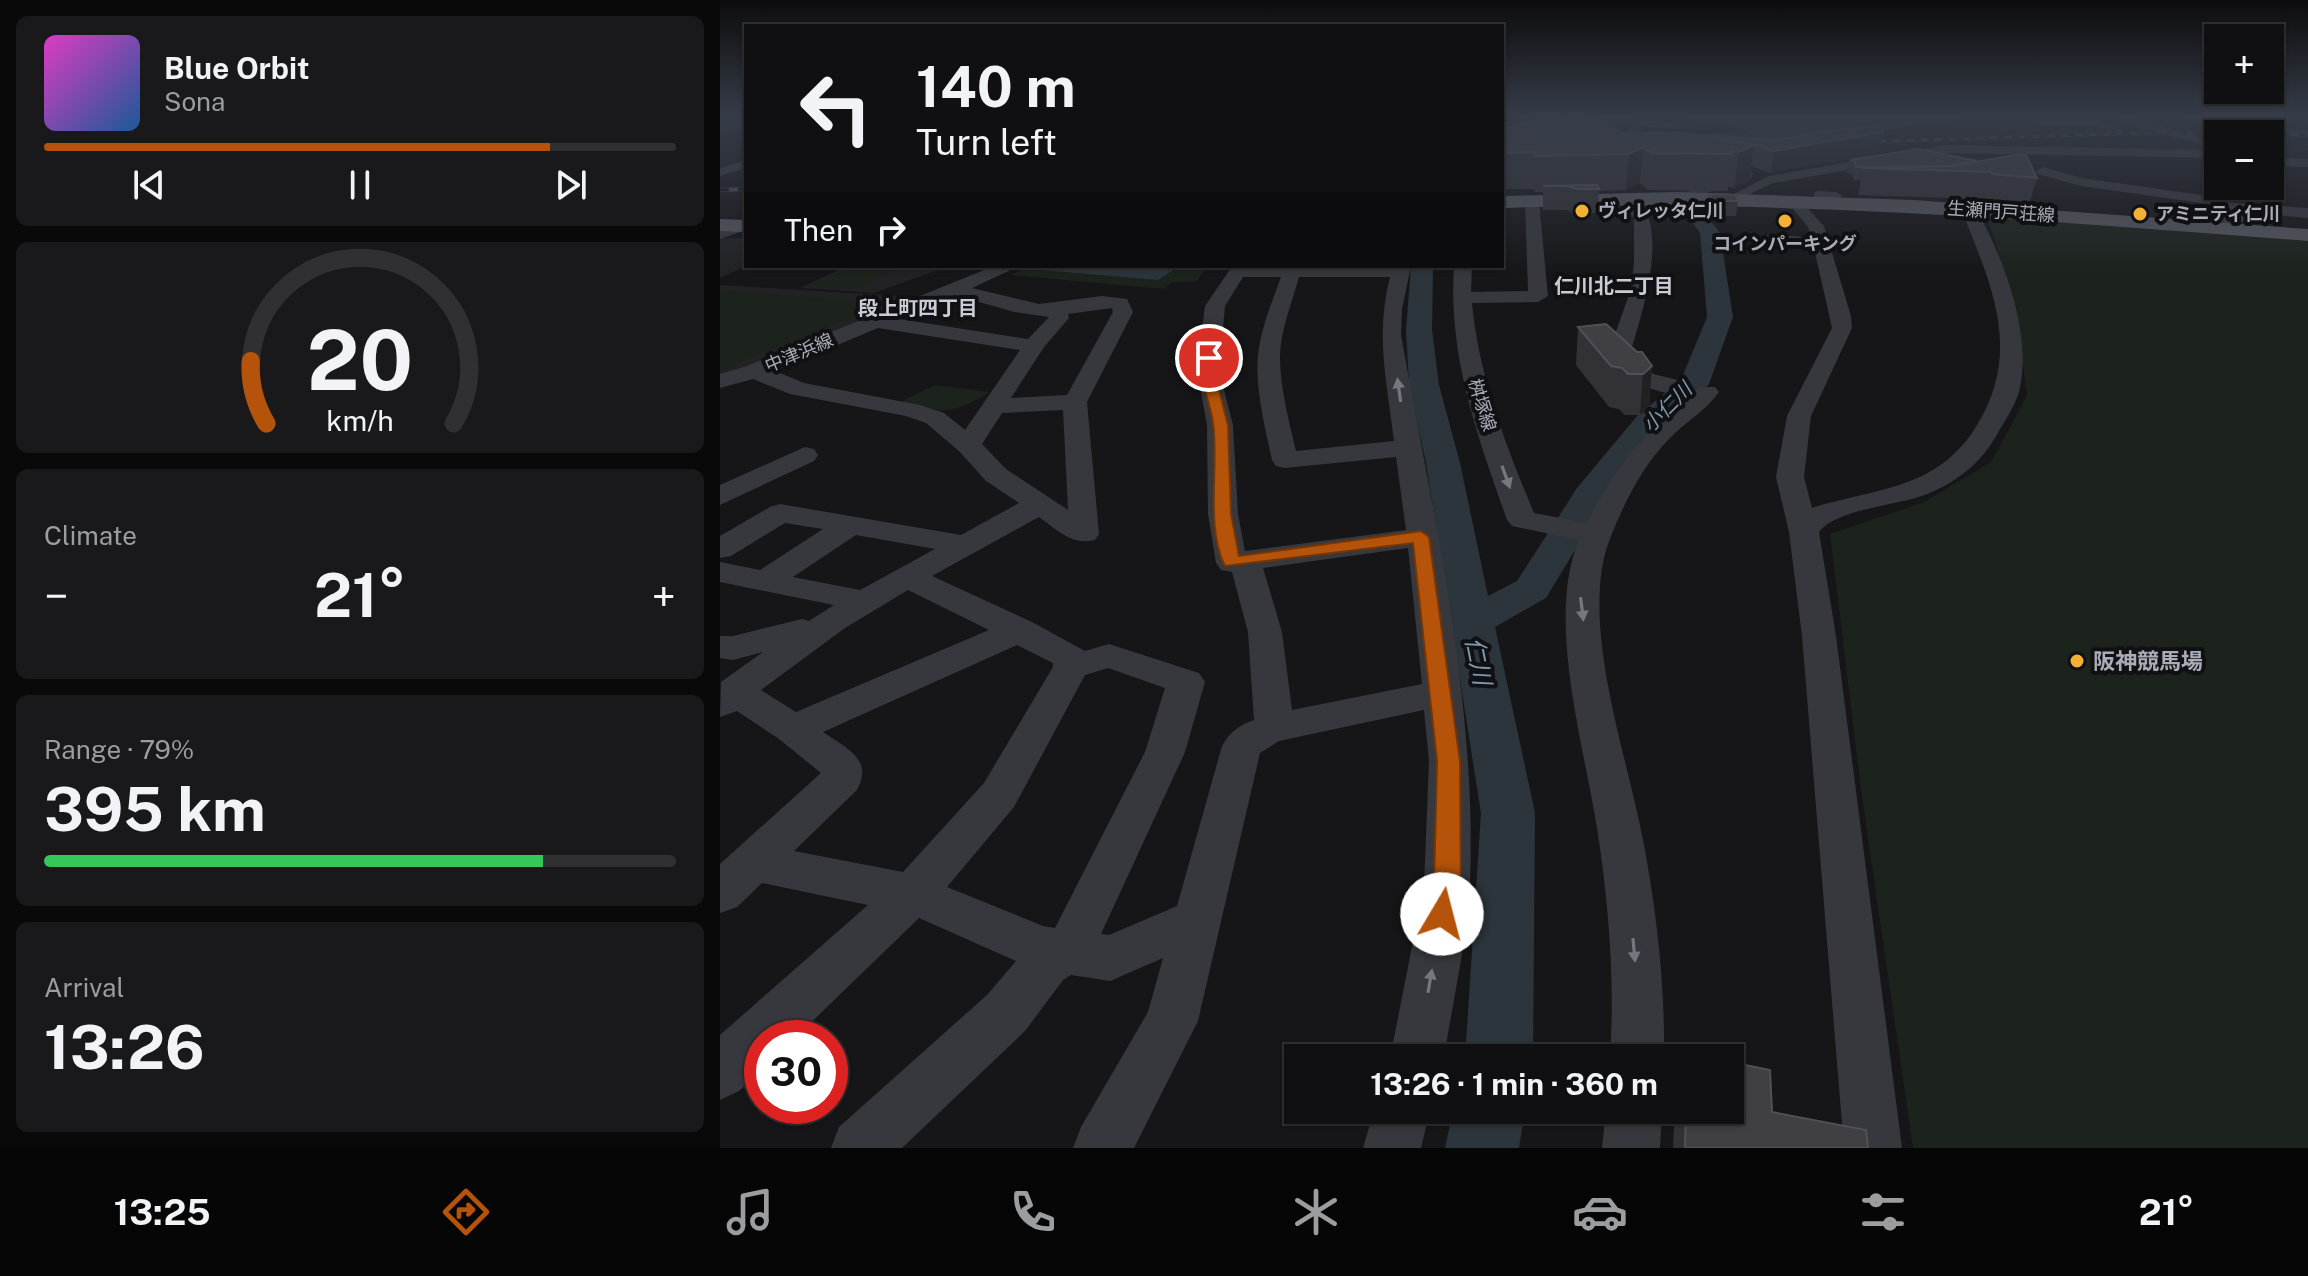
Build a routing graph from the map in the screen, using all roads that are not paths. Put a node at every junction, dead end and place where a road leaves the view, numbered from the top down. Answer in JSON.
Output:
{"nodes":[{"id":1,"x":1760,"y":169,"type":"edge"},
{"id":2,"x":1830,"y":169,"type":"edge"},
{"id":3,"x":1850,"y":169,"type":"edge"},
{"id":4,"x":2096,"y":169,"type":"joint"},
{"id":5,"x":2037,"y":176,"type":"junction"},
{"id":6,"x":1769,"y":180,"type":"junction"},
{"id":7,"x":2054,"y":187,"type":"dead end"},
{"id":8,"x":1737,"y":197,"type":"junction"},
{"id":9,"x":1627,"y":198,"type":"junction"},
{"id":10,"x":1532,"y":201,"type":"junction"},
{"id":11,"x":1504,"y":202,"type":"edge"},
{"id":12,"x":2120,"y":204,"type":"junction"},
{"id":13,"x":2304,"y":208,"type":"edge"},
{"id":14,"x":1969,"y":209,"type":"junction"},
{"id":15,"x":2233,"y":214,"type":"junction"},
{"id":16,"x":1818,"y":234,"type":"junction"},
{"id":17,"x":2308,"y":235,"type":"edge"},
{"id":18,"x":1767,"y":244,"type":"dead end"},
{"id":19,"x":1005,"y":268,"type":"edge"},
{"id":20,"x":1463,"y":268,"type":"edge"},
{"id":21,"x":1292,"y":269,"type":"edge"},
{"id":22,"x":1401,"y":269,"type":"edge"},
{"id":23,"x":953,"y":289,"type":"junction"},
{"id":24,"x":1460,"y":298,"type":"junction"},
{"id":25,"x":1057,"y":310,"type":"junction"},
{"id":26,"x":875,"y":321,"type":"junction"},
{"id":27,"x":1034,"y":346,"type":"junction"},
{"id":28,"x":755,"y":371,"type":"junction"},
{"id":29,"x":720,"y":381,"type":"edge"},
{"id":30,"x":1678,"y":387,"type":"dead end"},
{"id":31,"x":1707,"y":392,"type":"dead end"},
{"id":32,"x":998,"y":399,"type":"junction"},
{"id":33,"x":1075,"y":402,"type":"junction"},
{"id":34,"x":935,"y":418,"type":"junction"},
{"id":35,"x":968,"y":445,"type":"junction"},
{"id":36,"x":1407,"y":448,"type":"junction"},
{"id":37,"x":805,"y":455,"type":"dead end"},
{"id":38,"x":720,"y":496,"type":"edge"},
{"id":39,"x":1038,"y":505,"type":"junction"},
{"id":40,"x":852,"y":524,"type":"junction"},
{"id":41,"x":1804,"y":532,"type":"junction"},
{"id":42,"x":1593,"y":533,"type":"junction"},
{"id":43,"x":1421,"y":537,"type":"junction"},
{"id":44,"x":966,"y":545,"type":"junction"},
{"id":45,"x":720,"y":549,"type":"edge"},
{"id":46,"x":1245,"y":560,"type":"junction"},
{"id":47,"x":720,"y":572,"type":"edge"},
{"id":48,"x":908,"y":577,"type":"junction"},
{"id":49,"x":767,"y":580,"type":"junction"},
{"id":50,"x":867,"y":602,"type":"junction"},
{"id":51,"x":829,"y":623,"type":"junction"},
{"id":52,"x":1020,"y":630,"type":"junction"},
{"id":53,"x":720,"y":647,"type":"edge"},
{"id":54,"x":1071,"y":667,"type":"junction"},
{"id":55,"x":1441,"y":693,"type":"junction"},
{"id":56,"x":727,"y":697,"type":"edge"},
{"id":57,"x":1274,"y":728,"type":"junction"},
{"id":58,"x":793,"y":729,"type":"junction"},
{"id":59,"x":737,"y":877,"type":"edge"},
{"id":60,"x":913,"y":894,"type":"junction"},
{"id":61,"x":1200,"y":919,"type":"junction"},
{"id":62,"x":1069,"y":950,"type":"junction"},
{"id":63,"x":1419,"y":1044,"type":"edge"},
{"id":64,"x":1638,"y":1044,"type":"edge"},
{"id":65,"x":720,"y":1072,"type":"edge"},
{"id":66,"x":1398,"y":1124,"type":"edge"},
{"id":67,"x":1633,"y":1124,"type":"edge"},
{"id":68,"x":860,"y":1148,"type":"edge"},
{"id":69,"x":1102,"y":1148,"type":"edge"},
{"id":70,"x":1392,"y":1148,"type":"edge"},
{"id":71,"x":1631,"y":1148,"type":"edge"},
{"id":72,"x":1873,"y":1148,"type":"edge"}],
"edges":[{"from":1,"to":6,"type":"street"},
{"from":2,"to":6,"type":"street"},
{"from":3,"to":8,"type":"street"},
{"from":4,"to":5,"type":"street"},
{"from":4,"to":12,"type":"street"},
{"from":5,"to":7,"type":"street"},
{"from":5,"to":12,"type":"street"},
{"from":6,"to":8,"type":"street"},
{"from":8,"to":9,"type":"main road","name":"生瀬門戸荘線"},
{"from":8,"to":14,"type":"main road","name":"生瀬門戸荘線"},
{"from":8,"to":16,"type":"street"},
{"from":9,"to":10,"type":"main road","name":"生瀬門戸荘線"},
{"from":9,"to":30,"type":"street"},
{"from":10,"to":11,"type":"main road","name":"生瀬門戸荘線"},
{"from":10,"to":24,"type":"street"},
{"from":12,"to":14,"type":"main road","name":"生瀬門戸荘線"},
{"from":12,"to":15,"type":"main road","name":"生瀬門戸荘線"},
{"from":12,"to":15,"type":"street"},
{"from":13,"to":15,"type":"street"},
{"from":13,"to":15,"type":"street"},
{"from":14,"to":41,"type":"street"},
{"from":15,"to":17,"type":"main road","name":"生瀬門戸荘線"},
{"from":16,"to":18,"type":"street"},
{"from":16,"to":41,"type":"street"},
{"from":19,"to":23,"type":"street","name":"中津浜線"},
{"from":20,"to":24,"type":"street","name":"桝塚線"},
{"from":21,"to":22,"type":"street"},
{"from":21,"to":36,"type":"street"},
{"from":21,"to":46,"type":"street"},
{"from":36,"to":22,"type":"street","one_way":true},
{"from":23,"to":25,"type":"street"},
{"from":23,"to":26,"type":"street","name":"中津浜線"},
{"from":24,"to":42,"type":"street","name":"桝塚線","one_way":true},
{"from":25,"to":27,"type":"street"},
{"from":25,"to":33,"type":"street"},
{"from":26,"to":27,"type":"street"},
{"from":26,"to":28,"type":"street","name":"中津浜線"},
{"from":27,"to":32,"type":"street"},
{"from":28,"to":29,"type":"street","name":"中津浜線"},
{"from":28,"to":34,"type":"street"},
{"from":31,"to":42,"type":"street"},
{"from":32,"to":33,"type":"street"},
{"from":32,"to":34,"type":"street"},
{"from":32,"to":35,"type":"street"},
{"from":33,"to":39,"type":"street"},
{"from":34,"to":35,"type":"street"},
{"from":35,"to":39,"type":"street"},
{"from":36,"to":43,"type":"street"},
{"from":37,"to":38,"type":"street"},
{"from":39,"to":44,"type":"street"},
{"from":40,"to":44,"type":"street"},
{"from":40,"to":45,"type":"street"},
{"from":40,"to":49,"type":"street"},
{"from":41,"to":72,"type":"street"},
{"from":42,"to":64,"type":"street","one_way":true},
{"from":43,"to":46,"type":"street"},
{"from":43,"to":55,"type":"street"},
{"from":44,"to":48,"type":"street"},
{"from":46,"to":57,"type":"street"},
{"from":47,"to":49,"type":"street"},
{"from":48,"to":50,"type":"street"},
{"from":48,"to":52,"type":"street"},
{"from":49,"to":50,"type":"street"},
{"from":50,"to":51,"type":"street"},
{"from":51,"to":53,"type":"street"},
{"from":51,"to":56,"type":"street"},
{"from":52,"to":54,"type":"street"},
{"from":52,"to":58,"type":"street"},
{"from":54,"to":60,"type":"street"},
{"from":54,"to":62,"type":"street"},
{"from":55,"to":57,"type":"street"},
{"from":63,"to":55,"type":"street","one_way":true},
{"from":56,"to":58,"type":"street"},
{"from":57,"to":61,"type":"street"},
{"from":58,"to":59,"type":"street"},
{"from":59,"to":60,"type":"street"},
{"from":60,"to":62,"type":"street"},
{"from":60,"to":65,"type":"street"},
{"from":61,"to":62,"type":"street"},
{"from":61,"to":69,"type":"street"},
{"from":62,"to":68,"type":"street"},
{"from":66,"to":70,"type":"street"},
{"from":67,"to":71,"type":"street"}]}
